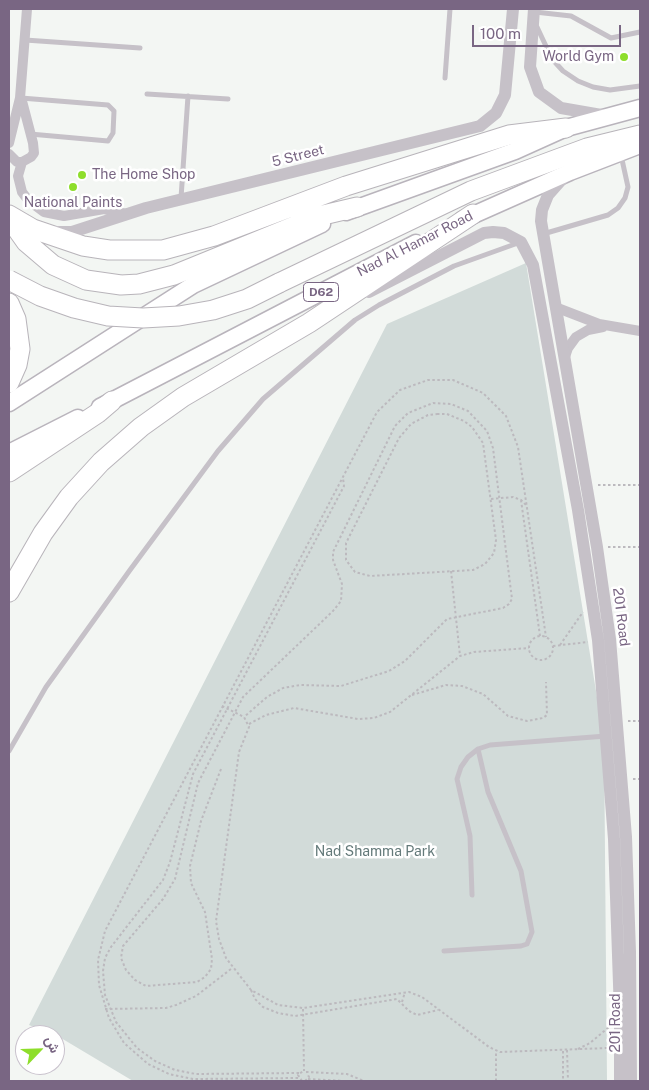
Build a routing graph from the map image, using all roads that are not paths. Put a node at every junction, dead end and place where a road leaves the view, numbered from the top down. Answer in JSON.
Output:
{"nodes":[{"id":1,"x":27,"y":9,"type":"edge"},
{"id":2,"x":450,"y":9,"type":"edge"},
{"id":3,"x":513,"y":9,"type":"edge"},
{"id":4,"x":533,"y":12,"type":"edge"},
{"id":5,"x":640,"y":32,"type":"edge"},
{"id":6,"x":24,"y":40,"type":"junction"},
{"id":7,"x":140,"y":48,"type":"dead end"},
{"id":8,"x":445,"y":78,"type":"dead end"},
{"id":9,"x":640,"y":86,"type":"edge"},
{"id":10,"x":147,"y":94,"type":"dead end"},
{"id":11,"x":188,"y":96,"type":"junction"},
{"id":12,"x":20,"y":98,"type":"junction"},
{"id":13,"x":228,"y":99,"type":"dead end"},
{"id":14,"x":640,"y":108,"type":"edge"},
{"id":15,"x":609,"y":116,"type":"junction"},
{"id":16,"x":566,"y":128,"type":"junction"},
{"id":17,"x":30,"y":134,"type":"junction"},
{"id":18,"x":640,"y":136,"type":"edge"},
{"id":19,"x":9,"y":143,"type":"edge"},
{"id":20,"x":640,"y":145,"type":"edge"},
{"id":21,"x":620,"y":153,"type":"junction"},
{"id":22,"x":9,"y":154,"type":"edge"},
{"id":23,"x":22,"y":162,"type":"junction"},
{"id":24,"x":570,"y":172,"type":"junction"},
{"id":25,"x":181,"y":200,"type":"junction"},
{"id":26,"x":9,"y":204,"type":"edge"},
{"id":27,"x":356,"y":207,"type":"junction"},
{"id":28,"x":126,"y":214,"type":"junction"},
{"id":29,"x":473,"y":214,"type":"junction"},
{"id":30,"x":9,"y":216,"type":"edge"},
{"id":31,"x":542,"y":234,"type":"junction"},
{"id":32,"x":521,"y":242,"type":"junction"},
{"id":33,"x":9,"y":280,"type":"edge"},
{"id":34,"x":9,"y":304,"type":"edge"},
{"id":35,"x":555,"y":307,"type":"junction"},
{"id":36,"x":308,"y":323,"type":"junction"},
{"id":37,"x":614,"y":327,"type":"junction"},
{"id":38,"x":640,"y":330,"type":"edge"},
{"id":39,"x":564,"y":361,"type":"junction"},
{"id":40,"x":9,"y":383,"type":"edge"},
{"id":41,"x":112,"y":401,"type":"junction"},
{"id":42,"x":9,"y":403,"type":"edge"},
{"id":43,"x":9,"y":453,"type":"edge"},
{"id":44,"x":9,"y":472,"type":"edge"},
{"id":45,"x":9,"y":592,"type":"edge"},
{"id":46,"x":607,"y":736,"type":"junction"},
{"id":47,"x":478,"y":749,"type":"junction"},
{"id":48,"x":9,"y":751,"type":"edge"},
{"id":49,"x":472,"y":895,"type":"dead end"},
{"id":50,"x":444,"y":951,"type":"dead end"},
{"id":51,"x":620,"y":1081,"type":"edge"},
{"id":52,"x":631,"y":1081,"type":"edge"}],
"edges":[{"from":1,"to":6,"type":"street"},
{"from":2,"to":8,"type":"lane"},
{"from":3,"to":25,"type":"street","name":"5 Street"},
{"from":4,"to":5,"type":"lane"},
{"from":4,"to":9,"type":"lane"},
{"from":4,"to":15,"type":"street"},
{"from":6,"to":7,"type":"lane"},
{"from":6,"to":12,"type":"street"},
{"from":10,"to":11,"type":"lane"},
{"from":11,"to":13,"type":"lane"},
{"from":11,"to":25,"type":"lane"},
{"from":12,"to":17,"type":"street"},
{"from":12,"to":17,"type":"lane"},
{"from":12,"to":19,"type":"street"},
{"from":14,"to":15,"type":"main road"},
{"from":15,"to":16,"type":"main road"},
{"from":16,"to":27,"type":"main road"},
{"from":16,"to":30,"type":"highway"},
{"from":17,"to":23,"type":"street"},
{"from":18,"to":33,"type":"highway","bridge":true},
{"from":20,"to":21,"type":"main road","name":"Nad Al Hamar Road","number":"D62"},
{"from":21,"to":24,"type":"main road","name":"Nad Al Hamar Road","number":"D62"},
{"from":21,"to":31,"type":"lane"},
{"from":22,"to":23,"type":"street"},
{"from":23,"to":28,"type":"street"},
{"from":24,"to":29,"type":"main road","name":"Nad Al Hamar Road","number":"D62"},
{"from":24,"to":31,"type":"street","name":"201 Road"},
{"from":25,"to":28,"type":"street","name":"5 Street"},
{"from":26,"to":28,"type":"street","name":"5 Street"},
{"from":27,"to":30,"type":"highway"},
{"from":27,"to":42,"type":"main road"},
{"from":29,"to":36,"type":"highway"},
{"from":29,"to":41,"type":"main road","name":"Nad Al Hamar Road","number":"D62"},
{"from":31,"to":32,"type":"street"},
{"from":31,"to":35,"type":"street","name":"201 Road"},
{"from":32,"to":36,"type":"street"},
{"from":32,"to":46,"type":"street","name":"201 Road"},
{"from":32,"to":48,"type":"lane"},
{"from":34,"to":40,"type":"highway"},
{"from":35,"to":37,"type":"street"},
{"from":35,"to":39,"type":"street","name":"201 Road"},
{"from":36,"to":45,"type":"highway"},
{"from":37,"to":38,"type":"street"},
{"from":37,"to":39,"type":"street"},
{"from":39,"to":52,"type":"street","name":"201 Road"},
{"from":41,"to":43,"type":"main road","name":"Nad Al Hamar Road","number":"D62"},
{"from":41,"to":44,"type":"highway"},
{"from":46,"to":47,"type":"lane"},
{"from":46,"to":51,"type":"street","name":"201 Road"},
{"from":47,"to":49,"type":"lane"},
{"from":47,"to":50,"type":"lane"}]}
